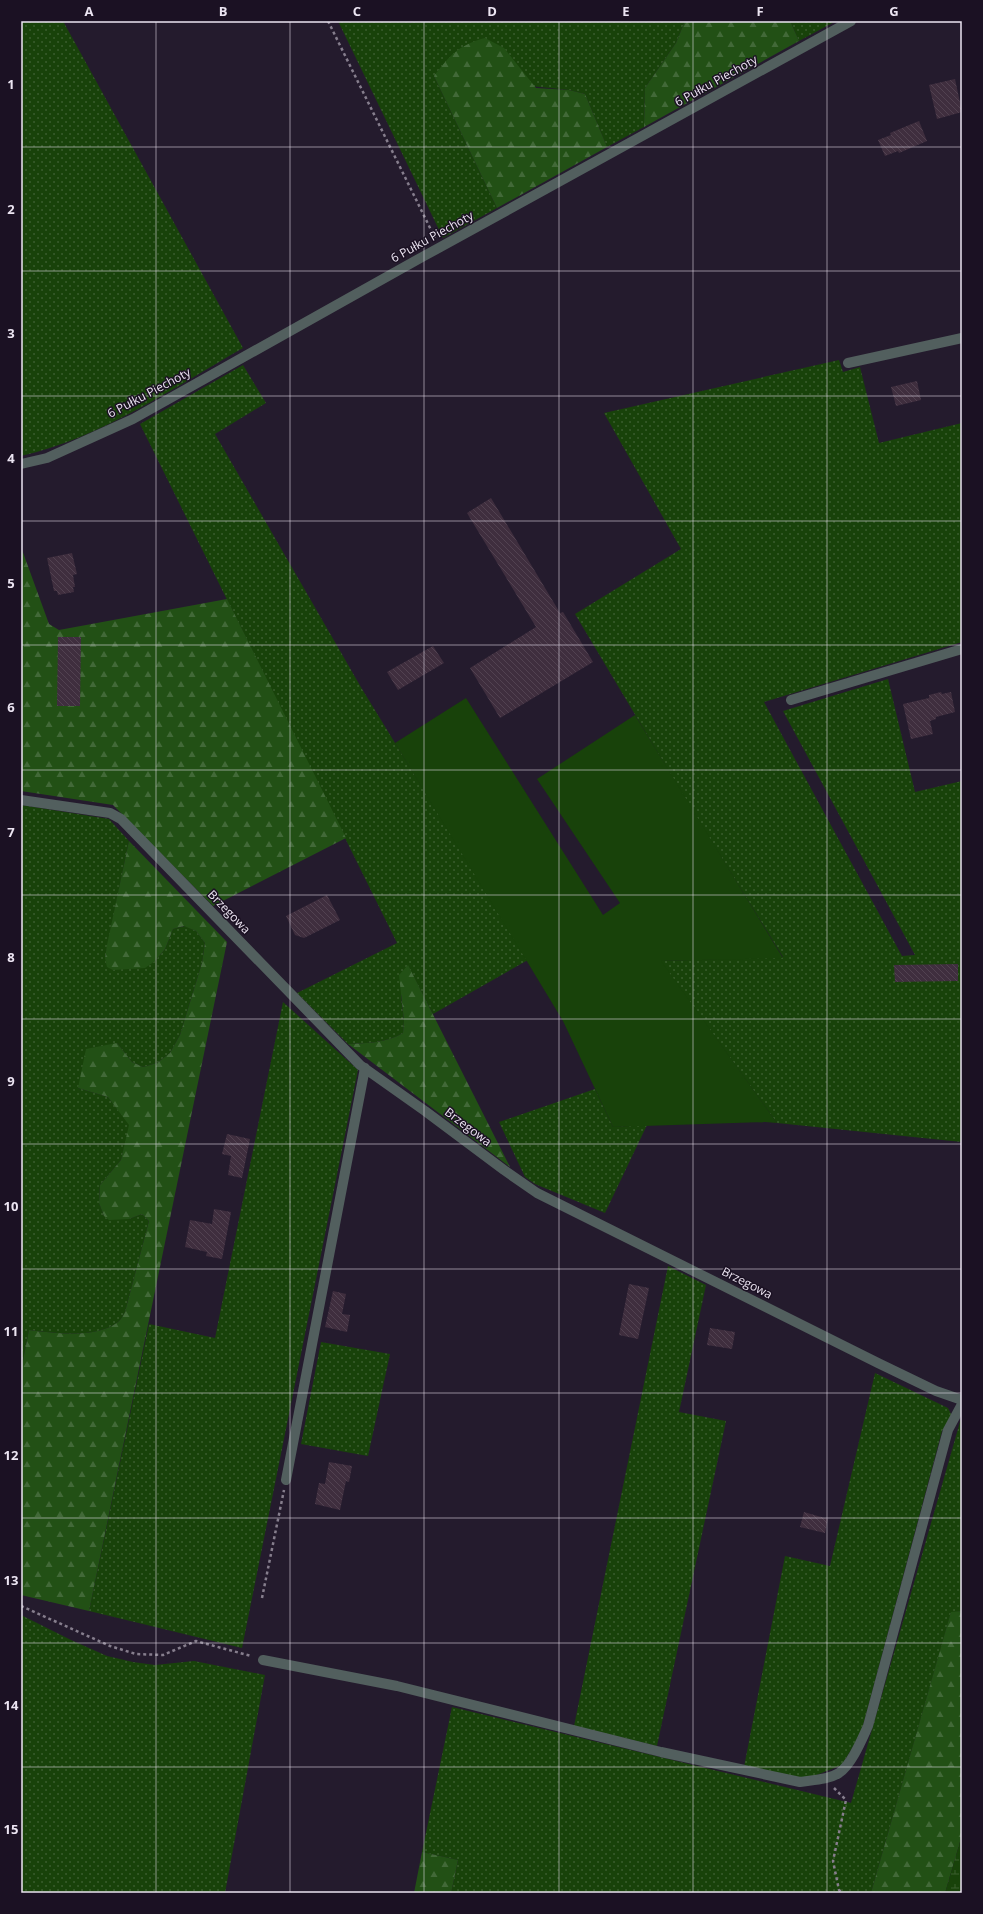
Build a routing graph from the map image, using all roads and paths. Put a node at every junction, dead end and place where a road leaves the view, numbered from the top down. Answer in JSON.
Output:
{"nodes":[{"id":1,"x":328,"y":21,"type":"edge"},
{"id":2,"x":851,"y":21,"type":"edge"},
{"id":3,"x":440,"y":247,"type":"junction"},
{"id":4,"x":962,"y":338,"type":"edge"},
{"id":5,"x":848,"y":363,"type":"dead end"},
{"id":6,"x":21,"y":464,"type":"edge"},
{"id":7,"x":962,"y":649,"type":"edge"},
{"id":8,"x":791,"y":700,"type":"dead end"},
{"id":9,"x":21,"y":800,"type":"edge"},
{"id":10,"x":365,"y":1068,"type":"junction"},
{"id":11,"x":962,"y":1400,"type":"edge"},
{"id":12,"x":962,"y":1404,"type":"edge"},
{"id":13,"x":286,"y":1480,"type":"joint"},
{"id":14,"x":262,"y":1598,"type":"dead end"},
{"id":15,"x":21,"y":1606,"type":"edge"},
{"id":16,"x":263,"y":1660,"type":"joint"},
{"id":17,"x":823,"y":1779,"type":"junction"},
{"id":18,"x":842,"y":1893,"type":"edge"}],
"edges":[{"from":1,"to":3,"type":"path"},
{"from":2,"to":3,"type":"street","name":"6 Pułku Piechoty"},
{"from":3,"to":6,"type":"street","name":"6 Pułku Piechoty"},
{"from":4,"to":5,"type":"street"},
{"from":7,"to":8,"type":"street"},
{"from":9,"to":10,"type":"street","name":"Brzegowa"},
{"from":10,"to":11,"type":"street","name":"Brzegowa"},
{"from":10,"to":13,"type":"street"},
{"from":12,"to":17,"type":"street"},
{"from":13,"to":14,"type":"path"},
{"from":15,"to":16,"type":"path"},
{"from":16,"to":17,"type":"street"},
{"from":17,"to":18,"type":"path"}]}
